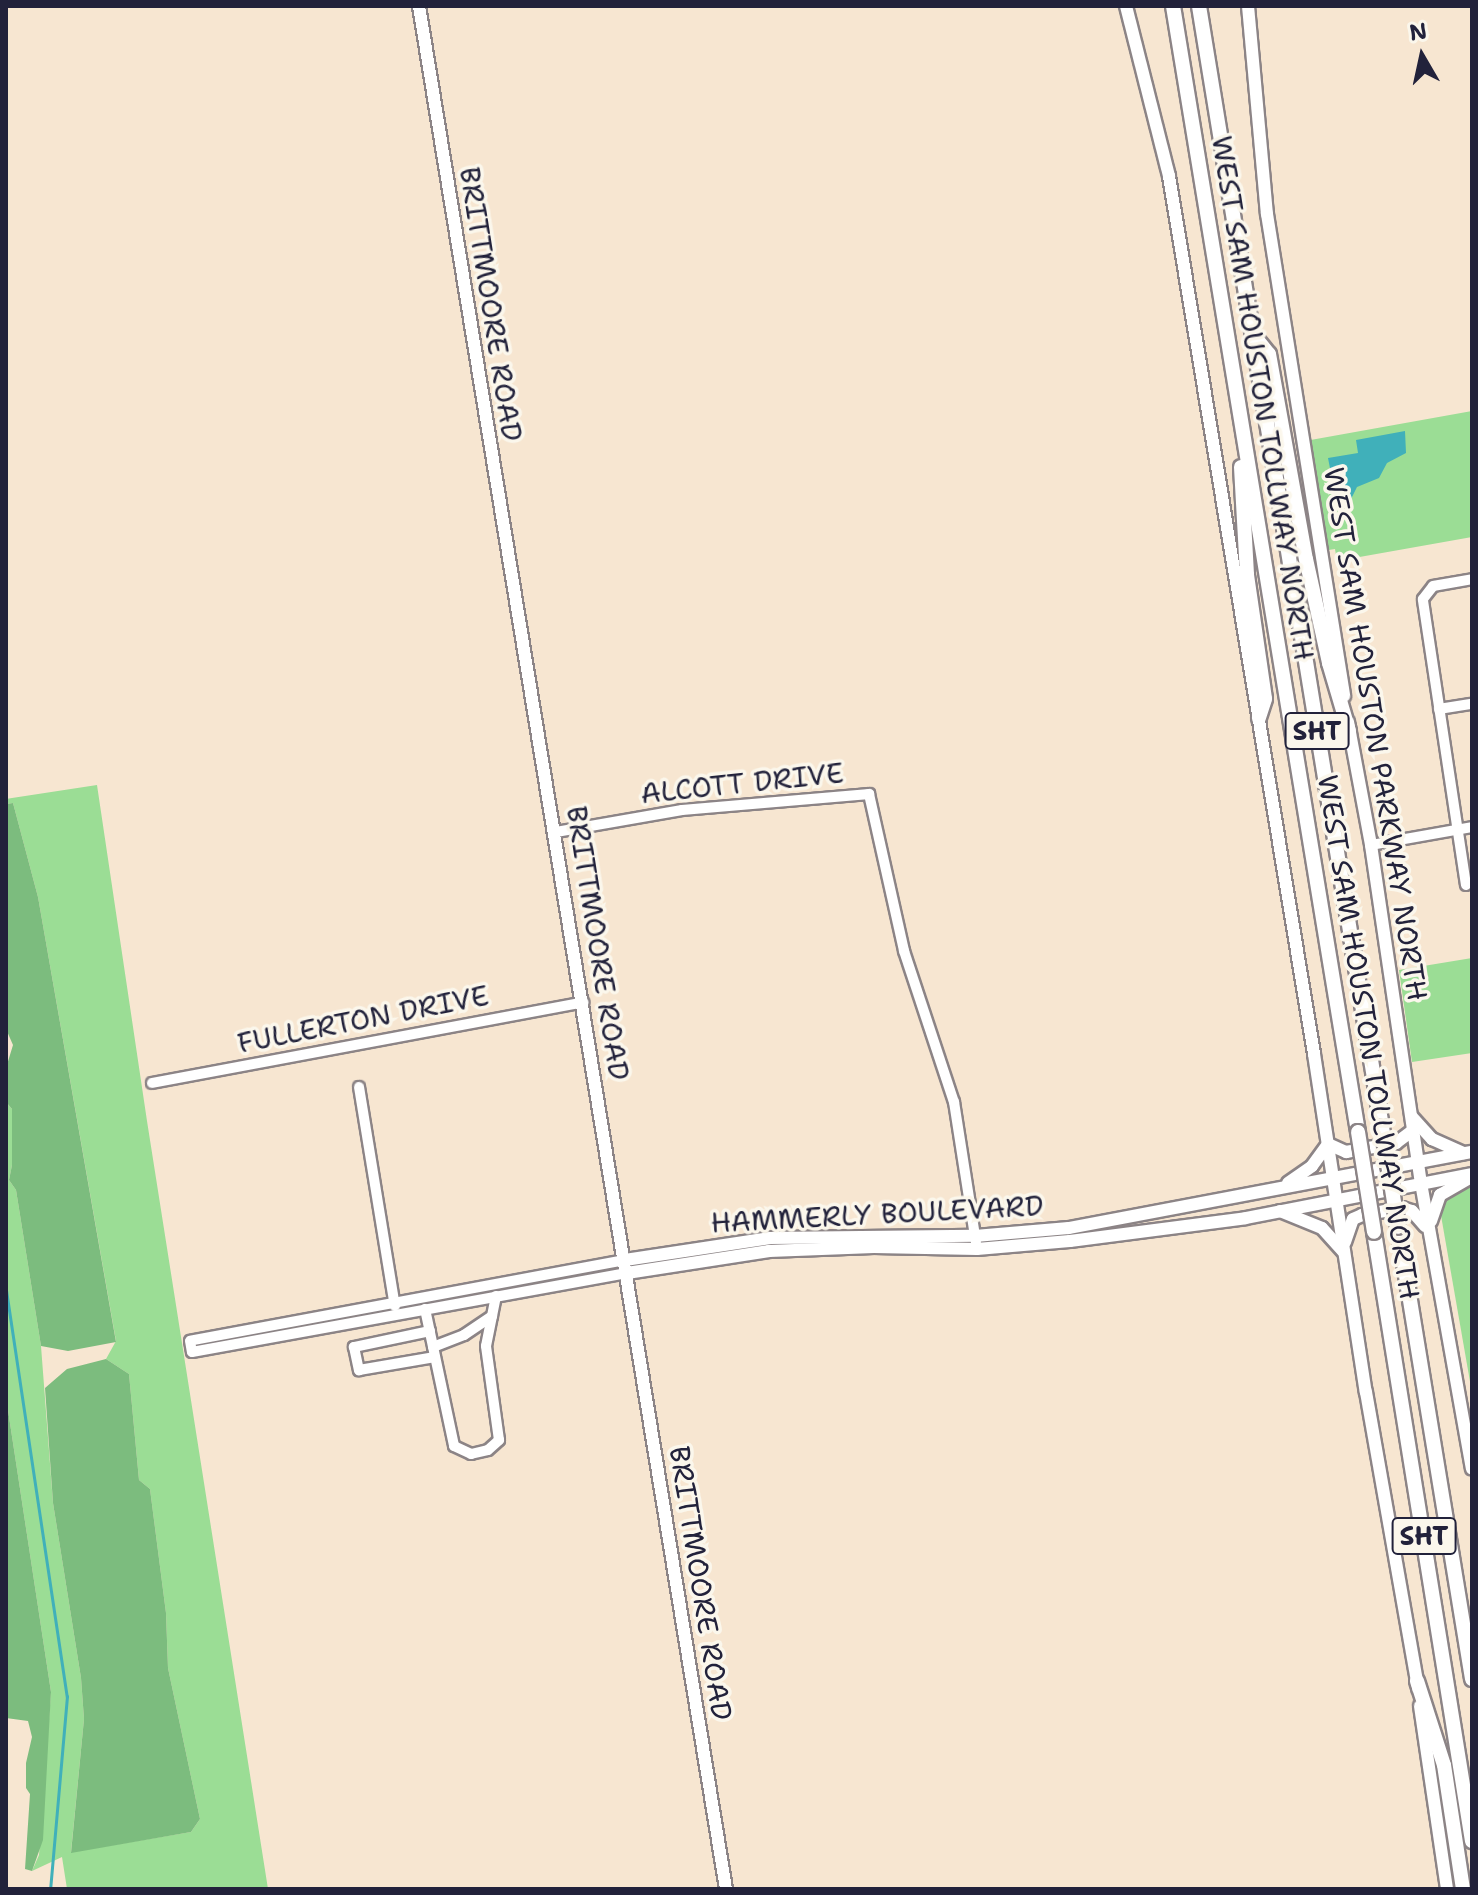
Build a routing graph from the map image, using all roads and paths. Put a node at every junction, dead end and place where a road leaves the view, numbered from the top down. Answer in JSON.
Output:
{"nodes":[{"id":1,"x":419,"y":6,"type":"edge"},
{"id":2,"x":1126,"y":6,"type":"edge"},
{"id":3,"x":1173,"y":6,"type":"edge"},
{"id":4,"x":1199,"y":6,"type":"edge"},
{"id":5,"x":1248,"y":6,"type":"edge"},
{"id":6,"x":1253,"y":335,"type":"junction"},
{"id":7,"x":1235,"y":383,"type":"junction"},
{"id":8,"x":1472,"y":579,"type":"edge"},
{"id":9,"x":1472,"y":704,"type":"edge"},
{"id":10,"x":1439,"y":709,"type":"junction"},
{"id":11,"x":1259,"y":718,"type":"junction"},
{"id":12,"x":1349,"y":731,"type":"junction"},
{"id":13,"x":1472,"y":827,"type":"edge"},
{"id":14,"x":1458,"y":829,"type":"junction"},
{"id":15,"x":556,"y":832,"type":"junction"},
{"id":16,"x":1371,"y":845,"type":"junction"},
{"id":17,"x":1466,"y":885,"type":"dead end"},
{"id":18,"x":583,"y":1002,"type":"junction"},
{"id":19,"x":152,"y":1083,"type":"dead end"},
{"id":20,"x":359,"y":1087,"type":"dead end"},
{"id":21,"x":1411,"y":1117,"type":"junction"},
{"id":22,"x":1412,"y":1131,"type":"junction"},
{"id":23,"x":1328,"y":1144,"type":"junction"},
{"id":24,"x":1468,"y":1153,"type":"edge"},
{"id":25,"x":1418,"y":1161,"type":"junction"},
{"id":26,"x":1472,"y":1175,"type":"edge"},
{"id":27,"x":1332,"y":1177,"type":"junction"},
{"id":28,"x":1421,"y":1183,"type":"junction"},
{"id":29,"x":1283,"y":1186,"type":"junction"},
{"id":30,"x":1334,"y":1198,"type":"junction"},
{"id":31,"x":1278,"y":1211,"type":"junction"},
{"id":32,"x":1429,"y":1232,"type":"junction"},
{"id":33,"x":976,"y":1242,"type":"junction"},
{"id":34,"x":1343,"y":1251,"type":"junction"},
{"id":35,"x":626,"y":1267,"type":"junction"},
{"id":36,"x":479,"y":1286,"type":"junction"},
{"id":37,"x":496,"y":1296,"type":"junction"},
{"id":38,"x":480,"y":1299,"type":"junction"},
{"id":39,"x":394,"y":1302,"type":"junction"},
{"id":40,"x":425,"y":1309,"type":"junction"},
{"id":41,"x":396,"y":1314,"type":"junction"},
{"id":42,"x":492,"y":1316,"type":"junction"},
{"id":43,"x":288,"y":1322,"type":"junction"},
{"id":44,"x":430,"y":1331,"type":"junction"},
{"id":45,"x":290,"y":1334,"type":"junction"},
{"id":46,"x":464,"y":1335,"type":"junction"},
{"id":47,"x":488,"y":1337,"type":"junction"},
{"id":48,"x":434,"y":1352,"type":"junction"},
{"id":49,"x":1472,"y":1468,"type":"edge"},
{"id":50,"x":1472,"y":1679,"type":"edge"},
{"id":51,"x":1417,"y":1681,"type":"junction"},
{"id":52,"x":1472,"y":1841,"type":"edge"},
{"id":53,"x":726,"y":1889,"type":"edge"},
{"id":54,"x":1447,"y":1889,"type":"edge"},
{"id":55,"x":1463,"y":1889,"type":"edge"}],
"edges":[{"from":1,"to":15,"type":"main road","name":"BRITTMOORE ROAD"},
{"from":2,"to":11,"type":"main road"},
{"from":3,"to":7,"type":"highway","name":"WEST SAM HOUSTON TOLLWAY NORTH","number":"SHT"},
{"from":4,"to":6,"type":"highway","name":"WEST SAM HOUSTON TOLLWAY NORTH","number":"SHT"},
{"from":5,"to":12,"type":"main road","name":"WEST SAM HOUSTON PARKWAY NORTH"},
{"from":6,"to":12,"type":"highway"},
{"from":6,"to":50,"type":"highway","name":"WEST SAM HOUSTON TOLLWAY NORTH","number":"SHT","bridge":true},
{"from":7,"to":11,"type":"highway"},
{"from":7,"to":52,"type":"highway","name":"WEST SAM HOUSTON TOLLWAY NORTH","number":"SHT","bridge":true},
{"from":8,"to":10,"type":"street"},
{"from":9,"to":10,"type":"street"},
{"from":10,"to":14,"type":"street"},
{"from":11,"to":23,"type":"main road"},
{"from":12,"to":16,"type":"main road","name":"WEST SAM HOUSTON PARKWAY NORTH"},
{"from":13,"to":14,"type":"street"},
{"from":14,"to":16,"type":"street"},
{"from":14,"to":17,"type":"street"},
{"from":15,"to":18,"type":"main road","name":"BRITTMOORE ROAD"},
{"from":15,"to":33,"type":"street","name":"ALCOTT DRIVE"},
{"from":16,"to":21,"type":"main road","name":"WEST SAM HOUSTON PARKWAY NORTH"},
{"from":18,"to":19,"type":"street","name":"FULLERTON DRIVE"},
{"from":18,"to":35,"type":"main road","name":"BRITTMOORE ROAD"},
{"from":20,"to":39,"type":"street"},
{"from":21,"to":22,"type":"main road","name":"WEST SAM HOUSTON PARKWAY NORTH"},
{"from":21,"to":24,"type":"main road"},
{"from":22,"to":23,"type":"main road"},
{"from":22,"to":25,"type":"main road","name":"WEST SAM HOUSTON PARKWAY NORTH"},
{"from":23,"to":27,"type":"main road"},
{"from":23,"to":29,"type":"main road"},
{"from":24,"to":25,"type":"main road","name":"HAMMERLY BOULEVARD"},
{"from":25,"to":27,"type":"main road","name":"HAMMERLY BOULEVARD"},
{"from":25,"to":28,"type":"main road","name":"WEST SAM HOUSTON PARKWAY NORTH"},
{"from":26,"to":28,"type":"main road","name":"HAMMERLY BOULEVARD"},
{"from":26,"to":32,"type":"main road"},
{"from":27,"to":29,"type":"main road","name":"HAMMERLY BOULEVARD"},
{"from":27,"to":30,"type":"main road"},
{"from":28,"to":30,"type":"main road","name":"HAMMERLY BOULEVARD"},
{"from":28,"to":32,"type":"main road","name":"WEST SAM HOUSTON PARKWAY NORTH"},
{"from":29,"to":33,"type":"main road","name":"HAMMERLY BOULEVARD"},
{"from":30,"to":31,"type":"main road","name":"HAMMERLY BOULEVARD"},
{"from":30,"to":34,"type":"main road"},
{"from":31,"to":33,"type":"main road","name":"HAMMERLY BOULEVARD"},
{"from":31,"to":34,"type":"main road"},
{"from":32,"to":34,"type":"main road"},
{"from":32,"to":49,"type":"main road","name":"WEST SAM HOUSTON PARKWAY NORTH"},
{"from":33,"to":35,"type":"main road","name":"HAMMERLY BOULEVARD"},
{"from":34,"to":51,"type":"main road"},
{"from":35,"to":36,"type":"street","name":"HAMMERLY BOULEVARD"},
{"from":35,"to":37,"type":"street","name":"HAMMERLY BOULEVARD"},
{"from":35,"to":53,"type":"main road","name":"BRITTMOORE ROAD"},
{"from":36,"to":38,"type":"street"},
{"from":36,"to":39,"type":"street","name":"HAMMERLY BOULEVARD"},
{"from":37,"to":38,"type":"street","name":"HAMMERLY BOULEVARD"},
{"from":37,"to":42,"type":"street"},
{"from":38,"to":40,"type":"street","name":"HAMMERLY BOULEVARD"},
{"from":39,"to":41,"type":"street"},
{"from":39,"to":43,"type":"street","name":"HAMMERLY BOULEVARD"},
{"from":40,"to":41,"type":"street","name":"HAMMERLY BOULEVARD"},
{"from":40,"to":44,"type":"street"},
{"from":41,"to":45,"type":"street","name":"HAMMERLY BOULEVARD"},
{"from":42,"to":46,"type":"street"},
{"from":42,"to":47,"type":"street"},
{"from":43,"to":45,"type":"street"},
{"from":43,"to":45,"type":"street","name":"HAMMERLY BOULEVARD"},
{"from":44,"to":48,"type":"street"},
{"from":44,"to":48,"type":"street"},
{"from":46,"to":47,"type":"street"},
{"from":46,"to":48,"type":"street"},
{"from":47,"to":48,"type":"street"},
{"from":51,"to":54,"type":"main road"},
{"from":51,"to":55,"type":"highway"}]}
